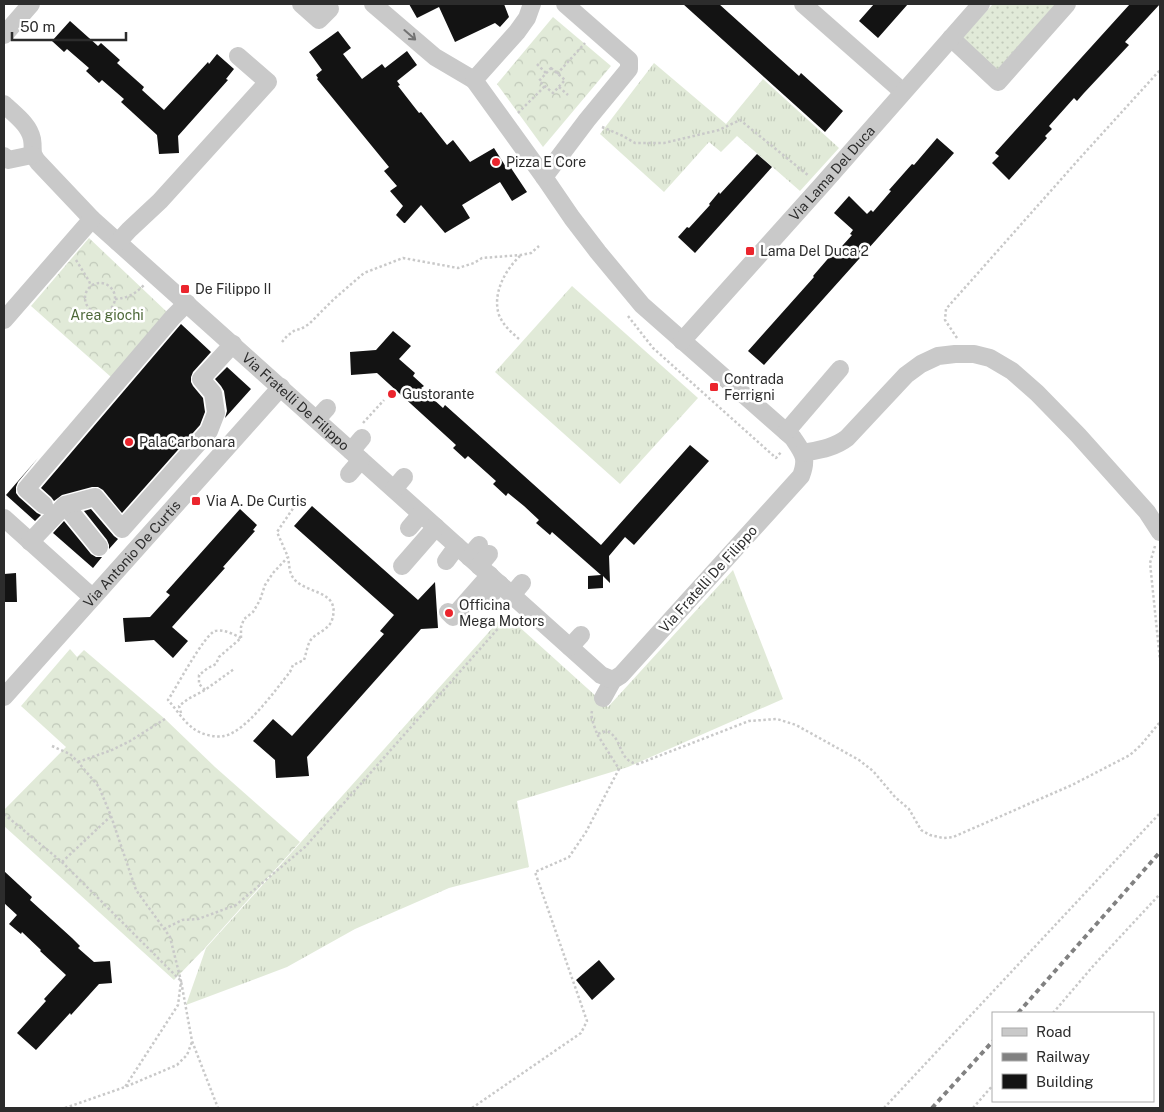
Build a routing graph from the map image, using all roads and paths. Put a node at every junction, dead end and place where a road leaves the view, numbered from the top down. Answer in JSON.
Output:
{"nodes":[{"id":1,"x":301,"y":4,"type":"edge"},
{"id":2,"x":373,"y":4,"type":"edge"},
{"id":3,"x":532,"y":4,"type":"edge"},
{"id":4,"x":564,"y":4,"type":"edge"},
{"id":5,"x":803,"y":4,"type":"edge"},
{"id":6,"x":981,"y":4,"type":"edge"},
{"id":7,"x":1067,"y":4,"type":"edge"},
{"id":8,"x":331,"y":6,"type":"edge"},
{"id":9,"x":27,"y":9,"type":"edge"},
{"id":10,"x":596,"y":31,"type":"junction"},
{"id":11,"x":4,"y":35,"type":"edge"},
{"id":12,"x":951,"y":38,"type":"junction"},
{"id":13,"x":238,"y":56,"type":"dead end"},
{"id":14,"x":537,"y":64,"type":"dead end"},
{"id":15,"x":1160,"y":70,"type":"edge"},
{"id":16,"x":546,"y":73,"type":"junction"},
{"id":17,"x":557,"y":74,"type":"junction"},
{"id":18,"x":474,"y":80,"type":"junction"},
{"id":19,"x":545,"y":86,"type":"junction"},
{"id":20,"x":559,"y":87,"type":"junction"},
{"id":21,"x":903,"y":92,"type":"junction"},
{"id":22,"x":568,"y":95,"type":"dead end"},
{"id":23,"x":4,"y":104,"type":"edge"},
{"id":24,"x":588,"y":120,"type":"junction"},
{"id":25,"x":506,"y":125,"type":"junction"},
{"id":26,"x":32,"y":155,"type":"junction"},
{"id":27,"x":5,"y":160,"type":"edge"},
{"id":28,"x":544,"y":177,"type":"junction"},
{"id":29,"x":821,"y":186,"type":"junction"},
{"id":30,"x":92,"y":219,"type":"junction"},
{"id":31,"x":118,"y":242,"type":"junction"},
{"id":32,"x":539,"y":246,"type":"dead end"},
{"id":33,"x":521,"y":255,"type":"junction"},
{"id":34,"x":73,"y":256,"type":"dead end"},
{"id":35,"x":154,"y":274,"type":"junction"},
{"id":36,"x":91,"y":286,"type":"junction"},
{"id":37,"x":115,"y":299,"type":"junction"},
{"id":38,"x":187,"y":304,"type":"junction"},
{"id":39,"x":625,"y":311,"type":"dead end"},
{"id":40,"x":4,"y":320,"type":"edge"},
{"id":41,"x":519,"y":340,"type":"dead end"},
{"id":42,"x":682,"y":341,"type":"junction"},
{"id":43,"x":282,"y":342,"type":"dead end"},
{"id":44,"x":233,"y":344,"type":"junction"},
{"id":45,"x":962,"y":353,"type":"junction"},
{"id":46,"x":840,"y":369,"type":"dead end"},
{"id":47,"x":281,"y":387,"type":"junction"},
{"id":48,"x":794,"y":441,"type":"junction"},
{"id":49,"x":358,"y":450,"type":"junction"},
{"id":50,"x":349,"y":474,"type":"dead end"},
{"id":51,"x":64,"y":505,"type":"junction"},
{"id":52,"x":44,"y":506,"type":"dead end"},
{"id":53,"x":303,"y":507,"type":"dead end"},
{"id":54,"x":421,"y":514,"type":"junction"},
{"id":55,"x":4,"y":518,"type":"edge"},
{"id":56,"x":436,"y":527,"type":"junction"},
{"id":57,"x":409,"y":528,"type":"dead end"},
{"id":58,"x":1158,"y":538,"type":"edge"},
{"id":59,"x":30,"y":542,"type":"junction"},
{"id":60,"x":99,"y":547,"type":"dead end"},
{"id":61,"x":288,"y":557,"type":"junction"},
{"id":62,"x":446,"y":561,"type":"dead end"},
{"id":63,"x":402,"y":566,"type":"dead end"},
{"id":64,"x":492,"y":571,"type":"junction"},
{"id":65,"x":92,"y":597,"type":"junction"},
{"id":66,"x":487,"y":599,"type":"dead end"},
{"id":67,"x":448,"y":612,"type":"dead end"},
{"id":68,"x":240,"y":638,"type":"junction"},
{"id":69,"x":1160,"y":660,"type":"edge"},
{"id":70,"x":234,"y":669,"type":"dead end"},
{"id":71,"x":613,"y":680,"type":"junction"},
{"id":72,"x":205,"y":690,"type":"junction"},
{"id":73,"x":4,"y":697,"type":"edge"},
{"id":74,"x":603,"y":698,"type":"joint"},
{"id":75,"x":181,"y":715,"type":"junction"},
{"id":76,"x":165,"y":719,"type":"dead end"},
{"id":77,"x":1160,"y":722,"type":"edge"},
{"id":78,"x":597,"y":734,"type":"junction"},
{"id":79,"x":52,"y":746,"type":"dead end"},
{"id":80,"x":78,"y":762,"type":"junction"},
{"id":81,"x":1160,"y":813,"type":"edge"},
{"id":82,"x":4,"y":814,"type":"edge"},
{"id":83,"x":111,"y":816,"type":"junction"},
{"id":84,"x":62,"y":862,"type":"junction"},
{"id":85,"x":1160,"y":894,"type":"edge"},
{"id":86,"x":164,"y":929,"type":"junction"},
{"id":87,"x":182,"y":980,"type":"junction"},
{"id":88,"x":1054,"y":1012,"type":"edge"},
{"id":89,"x":192,"y":1041,"type":"junction"},
{"id":90,"x":992,"y":1086,"type":"edge"},
{"id":91,"x":125,"y":1087,"type":"junction"},
{"id":92,"x":65,"y":1108,"type":"edge"},
{"id":93,"x":218,"y":1108,"type":"edge"},
{"id":94,"x":472,"y":1108,"type":"edge"},
{"id":95,"x":884,"y":1108,"type":"edge"},
{"id":96,"x":973,"y":1108,"type":"edge"}],
"edges":[{"from":1,"to":8,"type":"street"},
{"from":2,"to":18,"type":"street","one_way":true},
{"from":3,"to":18,"type":"street"},
{"from":4,"to":10,"type":"street"},
{"from":5,"to":21,"type":"street"},
{"from":6,"to":12,"type":"street","name":"Via Lama Del Duca"},
{"from":7,"to":12,"type":"street"},
{"from":9,"to":11,"type":"street"},
{"from":10,"to":17,"type":"path"},
{"from":10,"to":24,"type":"street"},
{"from":12,"to":21,"type":"street","name":"Via Lama Del Duca"},
{"from":13,"to":31,"type":"street"},
{"from":14,"to":16,"type":"path"},
{"from":15,"to":45,"type":"path"},
{"from":16,"to":17,"type":"path"},
{"from":16,"to":19,"type":"path"},
{"from":17,"to":20,"type":"path"},
{"from":18,"to":25,"type":"street"},
{"from":19,"to":20,"type":"path"},
{"from":19,"to":25,"type":"path"},
{"from":20,"to":22,"type":"path"},
{"from":21,"to":29,"type":"street","name":"Via Lama Del Duca"},
{"from":23,"to":26,"type":"street"},
{"from":24,"to":28,"type":"street"},
{"from":24,"to":29,"type":"path"},
{"from":25,"to":28,"type":"street"},
{"from":26,"to":27,"type":"street"},
{"from":26,"to":30,"type":"street","name":"Via Fratelli De Filippo"},
{"from":28,"to":42,"type":"street"},
{"from":29,"to":42,"type":"street","name":"Via Lama Del Duca"},
{"from":30,"to":31,"type":"street","name":"Via Fratelli De Filippo"},
{"from":30,"to":40,"type":"street"},
{"from":31,"to":35,"type":"street","name":"Via Fratelli De Filippo"},
{"from":32,"to":33,"type":"path"},
{"from":33,"to":41,"type":"path"},
{"from":33,"to":43,"type":"path"},
{"from":34,"to":36,"type":"path"},
{"from":35,"to":37,"type":"path"},
{"from":35,"to":38,"type":"street","name":"Via Fratelli De Filippo"},
{"from":36,"to":37,"type":"path"},
{"from":36,"to":37,"type":"path"},
{"from":38,"to":44,"type":"street","name":"Via Fratelli De Filippo"},
{"from":38,"to":52,"type":"street"},
{"from":39,"to":48,"type":"path"},
{"from":42,"to":48,"type":"street"},
{"from":44,"to":47,"type":"street","name":"Via Fratelli De Filippo"},
{"from":44,"to":51,"type":"street"},
{"from":45,"to":48,"type":"street"},
{"from":45,"to":58,"type":"street"},
{"from":46,"to":48,"type":"street"},
{"from":47,"to":49,"type":"street","name":"Via Fratelli De Filippo"},
{"from":47,"to":65,"type":"street","name":"Via Antonio De Curtis"},
{"from":48,"to":71,"type":"street","name":"Via Fratelli De Filippo"},
{"from":49,"to":50,"type":"street"},
{"from":49,"to":54,"type":"street","name":"Via Fratelli De Filippo"},
{"from":51,"to":59,"type":"street"},
{"from":51,"to":60,"type":"street"},
{"from":53,"to":61,"type":"path"},
{"from":54,"to":56,"type":"street","name":"Via Fratelli De Filippo"},
{"from":54,"to":57,"type":"street"},
{"from":55,"to":59,"type":"street"},
{"from":56,"to":63,"type":"street"},
{"from":56,"to":64,"type":"street","name":"Via Fratelli De Filippo"},
{"from":58,"to":69,"type":"path"},
{"from":59,"to":65,"type":"street"},
{"from":61,"to":68,"type":"path"},
{"from":61,"to":75,"type":"path"},
{"from":62,"to":64,"type":"street"},
{"from":64,"to":66,"type":"street"},
{"from":64,"to":67,"type":"street"},
{"from":64,"to":71,"type":"street","name":"Via Fratelli De Filippo"},
{"from":64,"to":86,"type":"path"},
{"from":65,"to":73,"type":"street","name":"Via Antonio De Curtis"},
{"from":68,"to":72,"type":"path"},
{"from":68,"to":75,"type":"path"},
{"from":70,"to":72,"type":"path"},
{"from":71,"to":74,"type":"street","name":"Via Fratelli De Filippo"},
{"from":72,"to":75,"type":"path"},
{"from":74,"to":78,"type":"path"},
{"from":76,"to":80,"type":"path"},
{"from":77,"to":78,"type":"path"},
{"from":78,"to":94,"type":"path"},
{"from":79,"to":80,"type":"path"},
{"from":80,"to":83,"type":"path"},
{"from":81,"to":95,"type":"path"},
{"from":82,"to":84,"type":"path"},
{"from":83,"to":84,"type":"path"},
{"from":83,"to":86,"type":"path"},
{"from":84,"to":87,"type":"path"},
{"from":85,"to":88,"type":"path"},
{"from":86,"to":87,"type":"path"},
{"from":87,"to":89,"type":"path"},
{"from":87,"to":91,"type":"path"},
{"from":89,"to":91,"type":"path"},
{"from":89,"to":93,"type":"path"},
{"from":90,"to":96,"type":"path"},
{"from":91,"to":92,"type":"path"}]}
